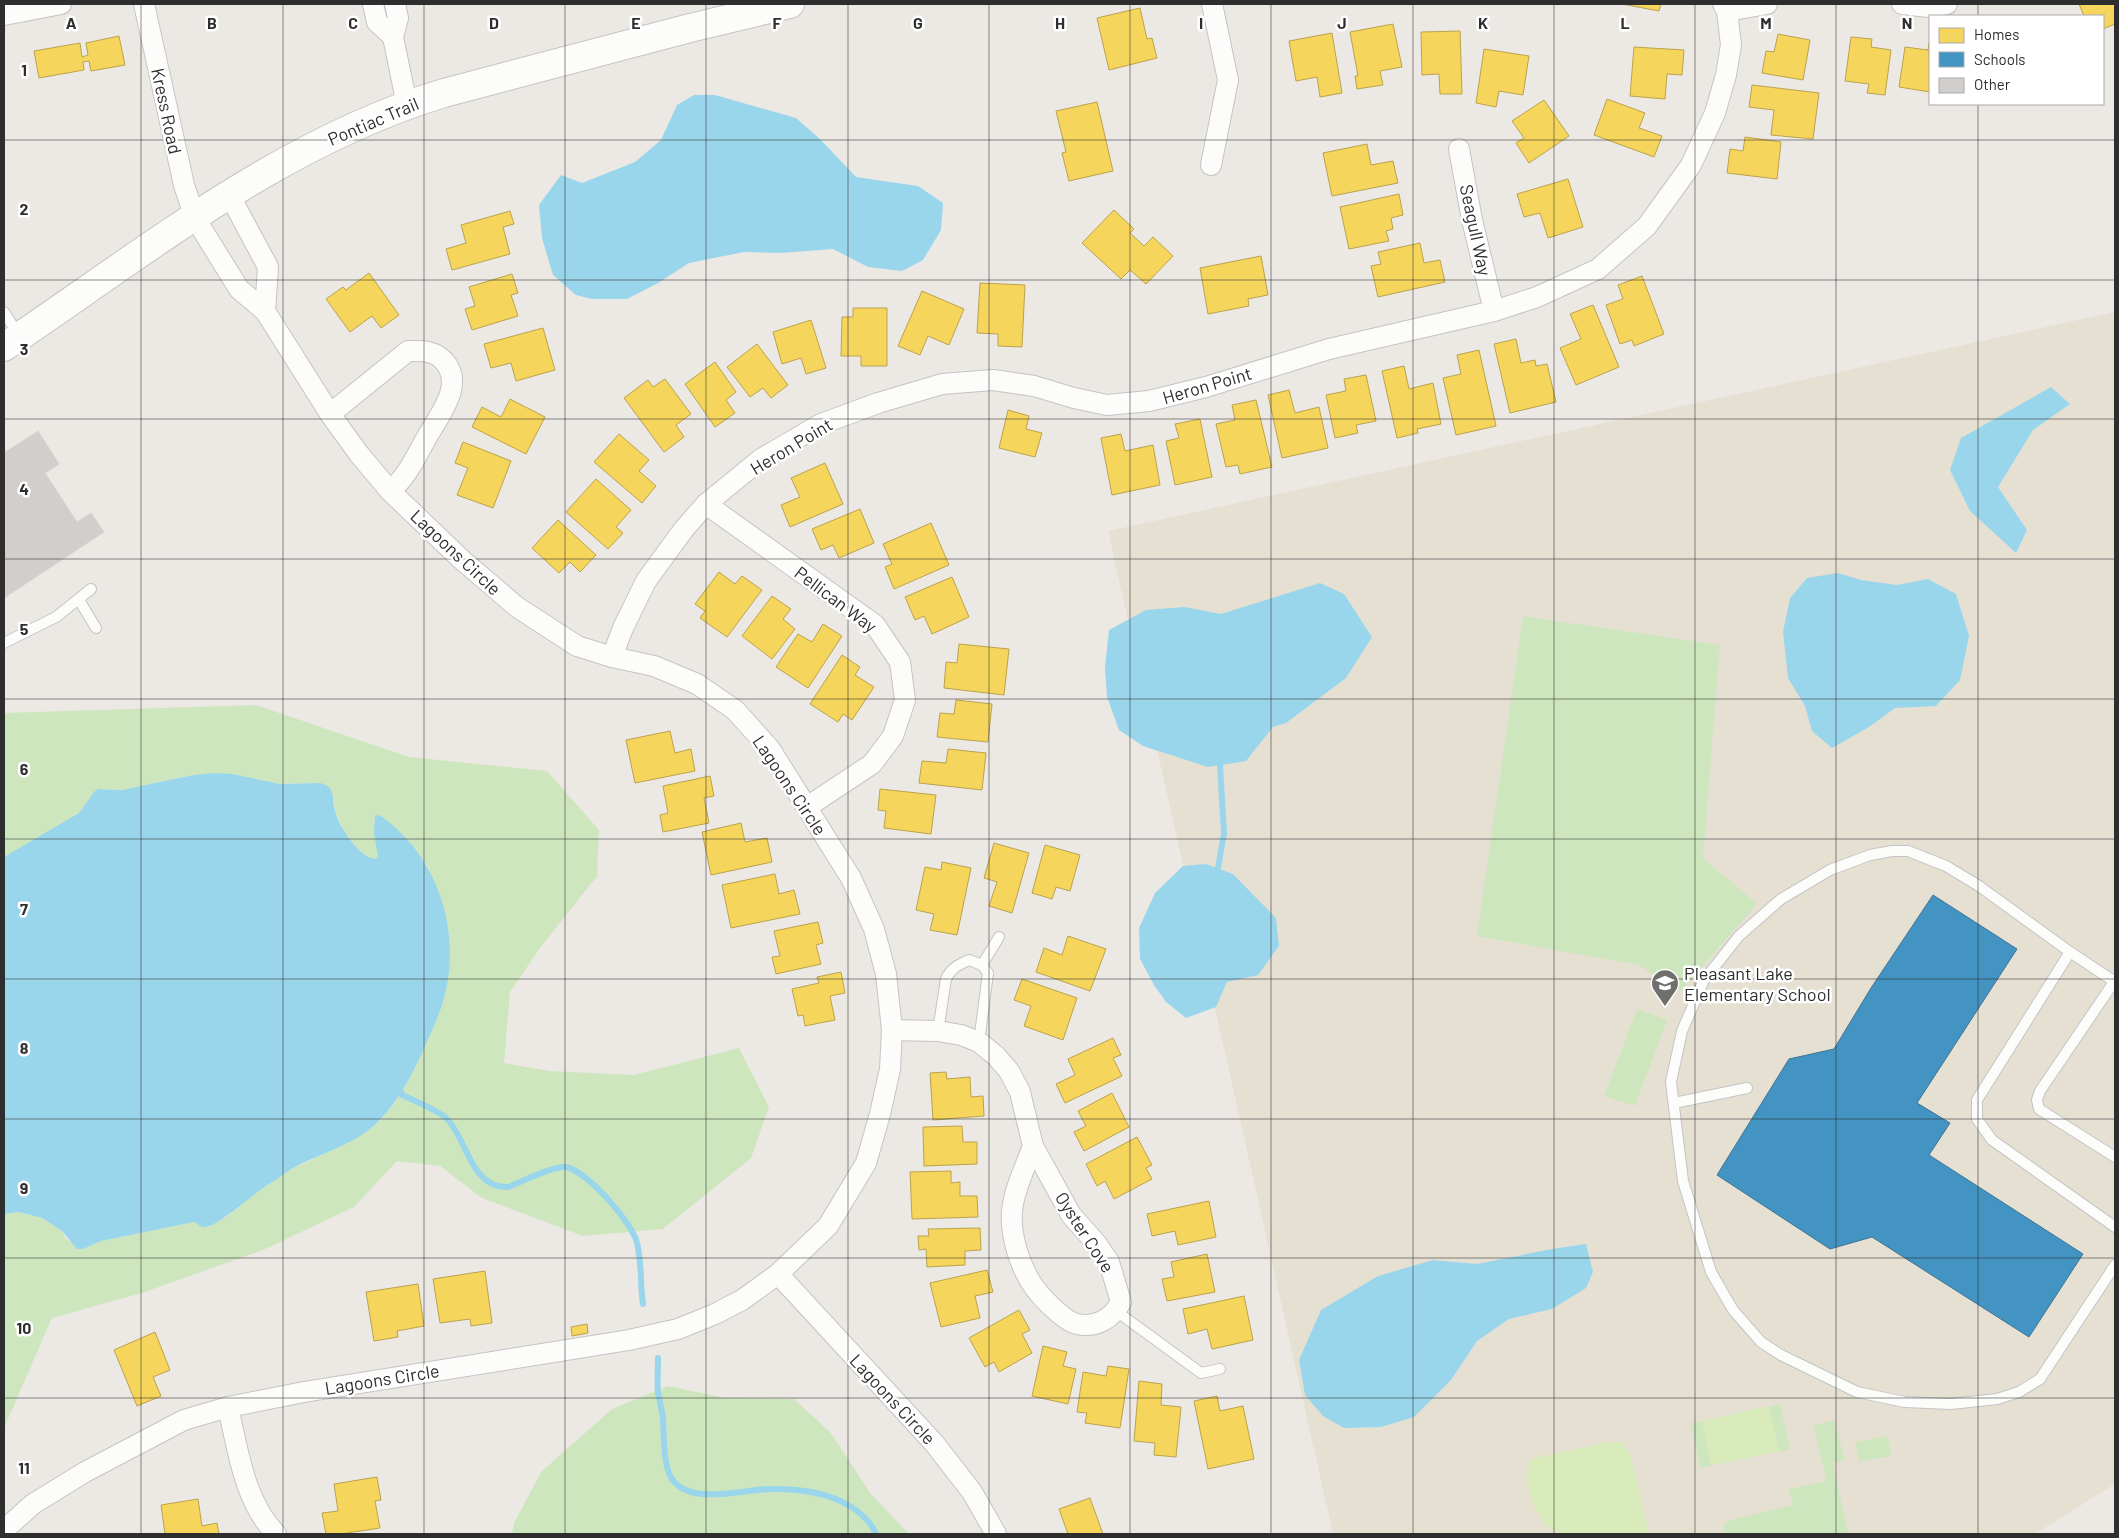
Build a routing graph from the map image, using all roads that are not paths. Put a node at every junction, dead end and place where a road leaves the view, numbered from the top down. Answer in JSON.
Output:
{"nodes":[{"id":1,"x":61,"y":4,"type":"edge"},
{"id":2,"x":144,"y":4,"type":"edge"},
{"id":3,"x":373,"y":4,"type":"edge"},
{"id":4,"x":395,"y":4,"type":"edge"},
{"id":5,"x":790,"y":4,"type":"edge"},
{"id":6,"x":1212,"y":4,"type":"edge"},
{"id":7,"x":1767,"y":4,"type":"edge"},
{"id":8,"x":1902,"y":4,"type":"edge"},
{"id":9,"x":1947,"y":4,"type":"edge"},
{"id":10,"x":1725,"y":8,"type":"edge"},
{"id":11,"x":4,"y":15,"type":"edge"},
{"id":12,"x":393,"y":37,"type":"junction"},
{"id":13,"x":407,"y":104,"type":"junction"},
{"id":14,"x":1459,"y":149,"type":"dead end"},
{"id":15,"x":1211,"y":165,"type":"dead end"},
{"id":16,"x":230,"y":196,"type":"junction"},
{"id":17,"x":194,"y":218,"type":"junction"},
{"id":18,"x":266,"y":311,"type":"junction"},
{"id":19,"x":1494,"y":311,"type":"junction"},
{"id":20,"x":4,"y":312,"type":"edge"},
{"id":21,"x":12,"y":342,"type":"edge"},
{"id":22,"x":330,"y":414,"type":"junction"},
{"id":23,"x":390,"y":491,"type":"junction"},
{"id":24,"x":706,"y":504,"type":"junction"},
{"id":25,"x":91,"y":589,"type":"dead end"},
{"id":26,"x":79,"y":600,"type":"junction"},
{"id":27,"x":96,"y":628,"type":"dead end"},
{"id":28,"x":4,"y":643,"type":"edge"},
{"id":29,"x":612,"y":657,"type":"junction"},
{"id":30,"x":807,"y":807,"type":"junction"},
{"id":31,"x":999,"y":937,"type":"dead end"},
{"id":32,"x":2070,"y":952,"type":"junction"},
{"id":33,"x":982,"y":965,"type":"junction"},
{"id":34,"x":2115,"y":982,"type":"edge"},
{"id":35,"x":892,"y":1030,"type":"junction"},
{"id":36,"x":938,"y":1031,"type":"junction"},
{"id":37,"x":979,"y":1042,"type":"junction"},
{"id":38,"x":1747,"y":1088,"type":"dead end"},
{"id":39,"x":1674,"y":1103,"type":"junction"},
{"id":40,"x":1034,"y":1146,"type":"junction"},
{"id":41,"x":2115,"y":1157,"type":"edge"},
{"id":42,"x":2115,"y":1227,"type":"edge"},
{"id":43,"x":2115,"y":1265,"type":"edge"},
{"id":44,"x":778,"y":1274,"type":"junction"},
{"id":45,"x":1116,"y":1311,"type":"junction"},
{"id":46,"x":1220,"y":1369,"type":"dead end"},
{"id":47,"x":228,"y":1407,"type":"junction"},
{"id":48,"x":4,"y":1530,"type":"edge"},
{"id":49,"x":276,"y":1534,"type":"edge"},
{"id":50,"x":996,"y":1534,"type":"edge"}],
"edges":[{"from":1,"to":11,"type":"street"},
{"from":2,"to":17,"type":"street","name":"Kress Road"},
{"from":3,"to":12,"type":"street"},
{"from":4,"to":12,"type":"street"},
{"from":5,"to":13,"type":"main road","name":"Pontiac Trail"},
{"from":6,"to":15,"type":"street"},
{"from":7,"to":10,"type":"street"},
{"from":8,"to":9,"type":"street"},
{"from":10,"to":19,"type":"street","name":"Heron Point"},
{"from":12,"to":13,"type":"street"},
{"from":13,"to":16,"type":"main road","name":"Pontiac Trail"},
{"from":14,"to":19,"type":"street","name":"Seagull Way"},
{"from":16,"to":17,"type":"main road","name":"Pontiac Trail"},
{"from":16,"to":18,"type":"street"},
{"from":17,"to":18,"type":"street","name":"Lagoons Circle"},
{"from":17,"to":21,"type":"main road","name":"Pontiac Trail"},
{"from":18,"to":22,"type":"street","name":"Lagoons Circle"},
{"from":19,"to":24,"type":"street","name":"Heron Point"},
{"from":20,"to":21,"type":"lane"},
{"from":22,"to":23,"type":"street","name":"Lagoons Circle"},
{"from":22,"to":23,"type":"street"},
{"from":23,"to":29,"type":"street","name":"Lagoons Circle"},
{"from":24,"to":29,"type":"street","name":"Heron Point"},
{"from":24,"to":30,"type":"street","name":"Pellican Way"},
{"from":25,"to":26,"type":"lane"},
{"from":26,"to":27,"type":"lane"},
{"from":26,"to":28,"type":"lane"},
{"from":29,"to":30,"type":"street","name":"Lagoons Circle"},
{"from":30,"to":35,"type":"street","name":"Lagoons Circle"},
{"from":31,"to":33,"type":"lane"},
{"from":32,"to":34,"type":"lane"},
{"from":32,"to":39,"type":"lane"},
{"from":32,"to":42,"type":"lane"},
{"from":33,"to":36,"type":"lane"},
{"from":33,"to":37,"type":"lane"},
{"from":34,"to":41,"type":"lane"},
{"from":35,"to":36,"type":"street","name":"Oyster Cove"},
{"from":35,"to":44,"type":"street","name":"Lagoons Circle"},
{"from":36,"to":37,"type":"street","name":"Oyster Cove"},
{"from":37,"to":40,"type":"street","name":"Oyster Cove"},
{"from":38,"to":39,"type":"lane"},
{"from":39,"to":43,"type":"lane"},
{"from":40,"to":45,"type":"street","name":"Oyster Cove"},
{"from":40,"to":45,"type":"street"},
{"from":44,"to":47,"type":"street","name":"Lagoons Circle"},
{"from":44,"to":50,"type":"street","name":"Lagoons Circle"},
{"from":45,"to":46,"type":"lane"},
{"from":47,"to":48,"type":"street","name":"Lagoons Circle"},
{"from":47,"to":49,"type":"street"}]}
